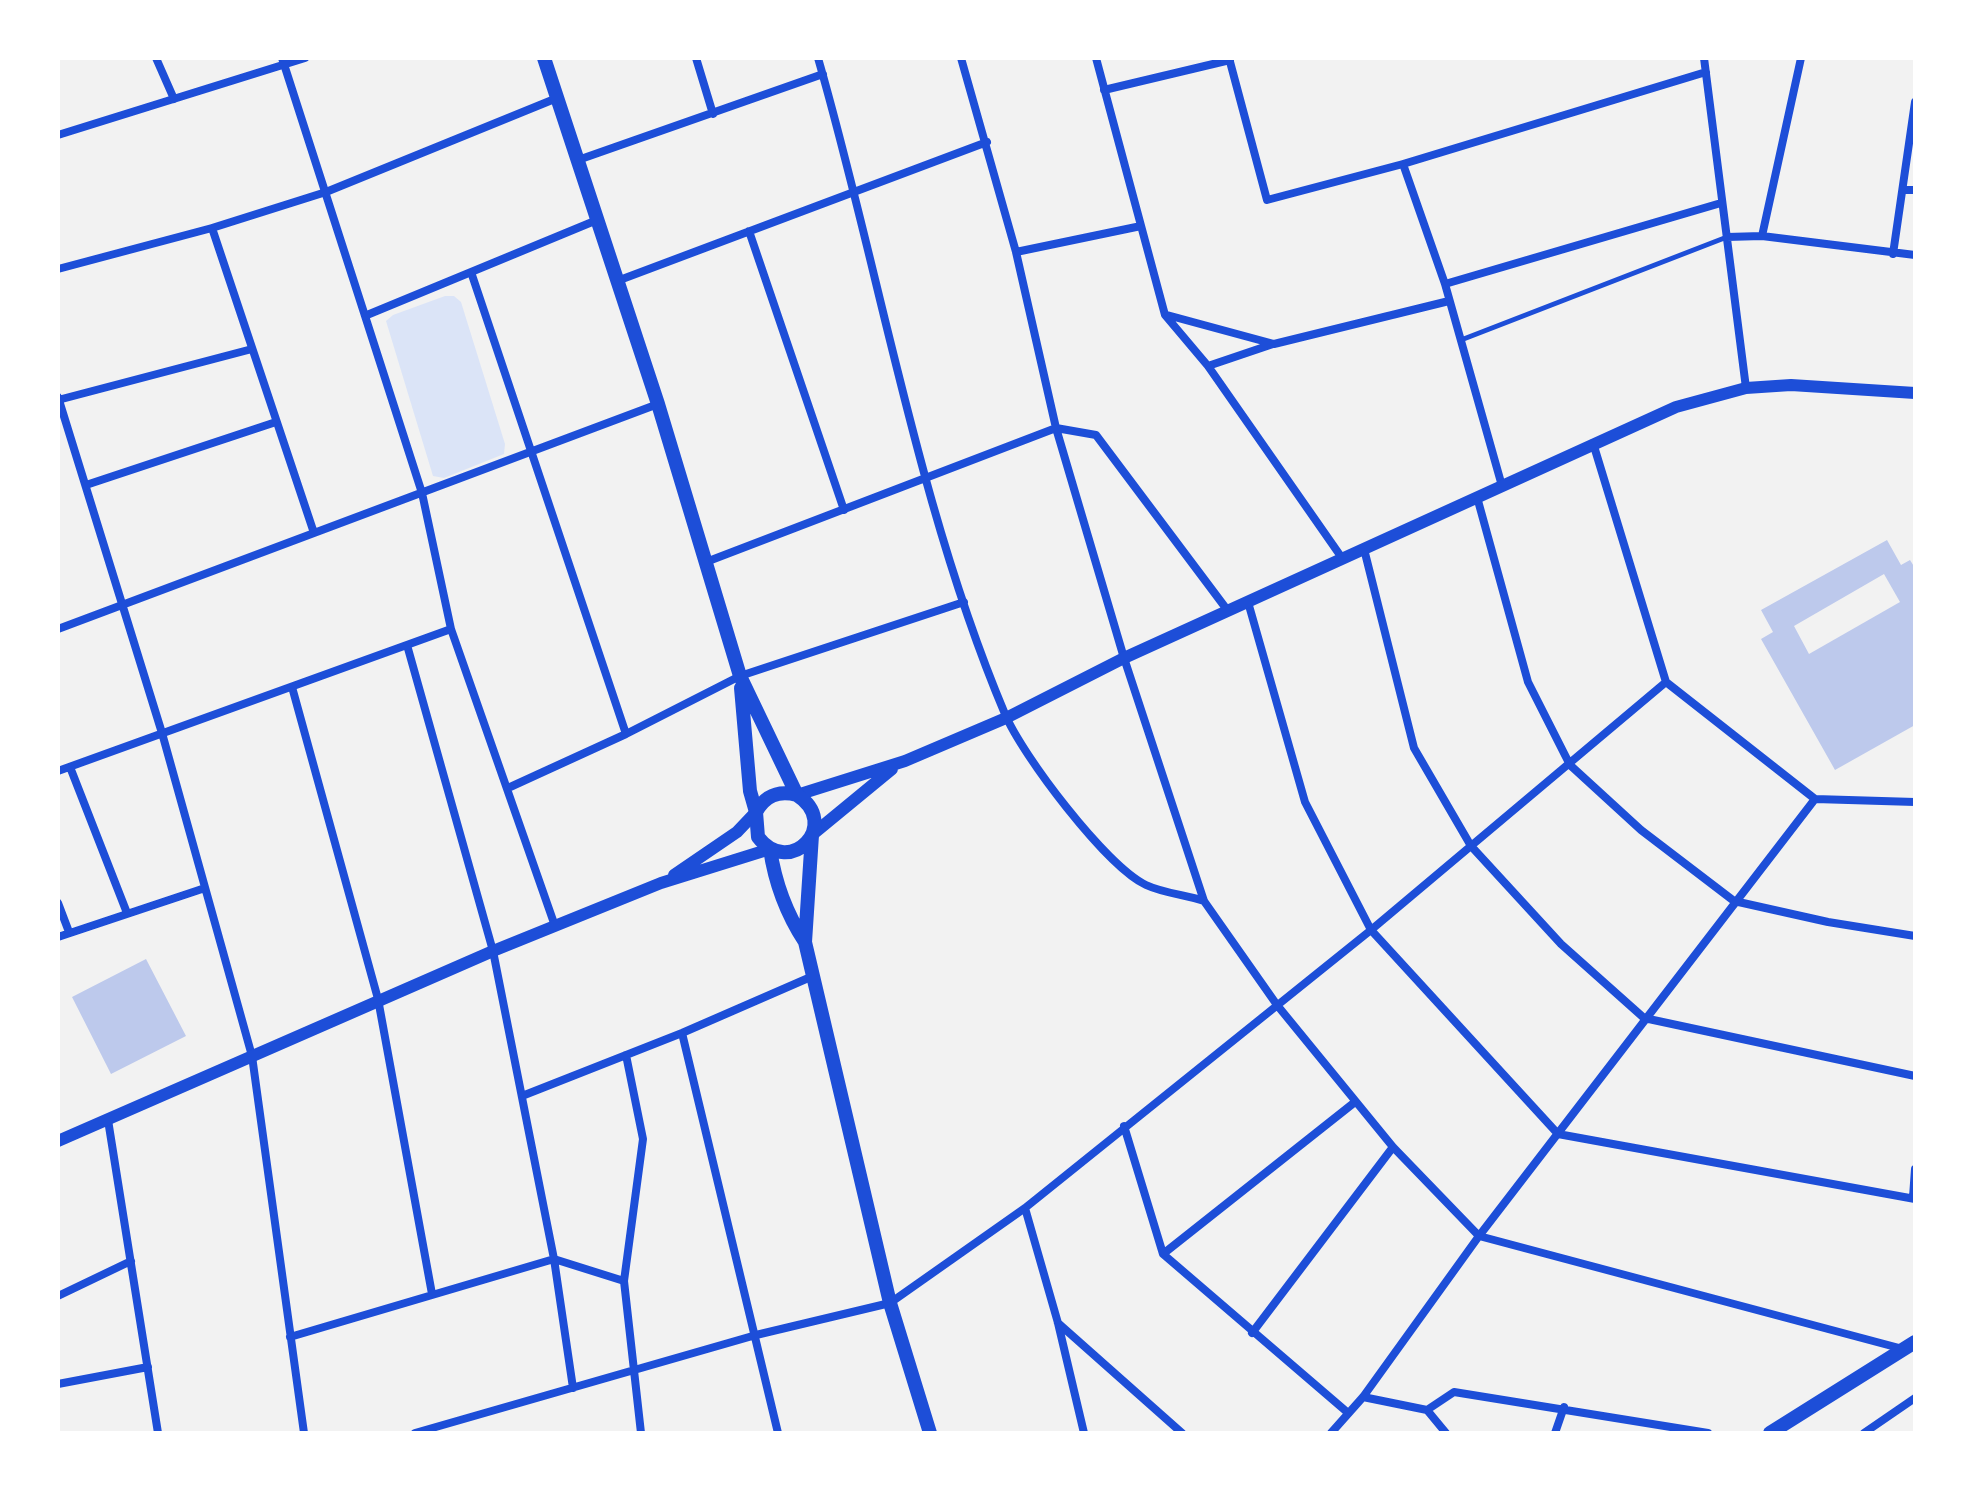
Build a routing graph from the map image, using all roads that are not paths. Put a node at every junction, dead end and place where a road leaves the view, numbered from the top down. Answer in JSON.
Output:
{"nodes":[{"id":1,"x":156,"y":58,"type":"edge"},
{"id":2,"x":305,"y":58,"type":"edge"},
{"id":3,"x":544,"y":58,"type":"edge"},
{"id":4,"x":696,"y":58,"type":"edge"},
{"id":5,"x":818,"y":58,"type":"edge"},
{"id":6,"x":961,"y":58,"type":"edge"},
{"id":7,"x":1096,"y":58,"type":"edge"},
{"id":8,"x":1704,"y":58,"type":"edge"},
{"id":9,"x":1801,"y":58,"type":"edge"},
{"id":10,"x":1229,"y":59,"type":"edge"},
{"id":11,"x":284,"y":61,"type":"edge"},
{"id":12,"x":1706,"y":72,"type":"junction"},
{"id":13,"x":823,"y":74,"type":"junction"},
{"id":14,"x":1104,"y":90,"type":"junction"},
{"id":15,"x":557,"y":98,"type":"junction"},
{"id":16,"x":174,"y":99,"type":"junction"},
{"id":17,"x":1915,"y":102,"type":"edge"},
{"id":18,"x":713,"y":114,"type":"junction"},
{"id":19,"x":58,"y":135,"type":"edge"},
{"id":20,"x":987,"y":142,"type":"junction"},
{"id":21,"x":578,"y":160,"type":"junction"},
{"id":22,"x":1403,"y":164,"type":"junction"},
{"id":23,"x":855,"y":190,"type":"junction"},
{"id":24,"x":1903,"y":190,"type":"junction"},
{"id":25,"x":1915,"y":190,"type":"edge"},
{"id":26,"x":326,"y":192,"type":"junction"},
{"id":27,"x":1721,"y":203,"type":"junction"},
{"id":28,"x":597,"y":220,"type":"junction"},
{"id":29,"x":1141,"y":226,"type":"junction"},
{"id":30,"x":212,"y":228,"type":"junction"},
{"id":31,"x":749,"y":231,"type":"junction"},
{"id":32,"x":1762,"y":236,"type":"junction"},
{"id":33,"x":1727,"y":237,"type":"junction"},
{"id":34,"x":1016,"y":252,"type":"junction"},
{"id":35,"x":1893,"y":254,"type":"junction"},
{"id":36,"x":1915,"y":255,"type":"edge"},
{"id":37,"x":58,"y":269,"type":"edge"},
{"id":38,"x":471,"y":272,"type":"junction"},
{"id":39,"x":615,"y":282,"type":"junction"},
{"id":40,"x":1445,"y":284,"type":"junction"},
{"id":41,"x":1449,"y":301,"type":"junction"},
{"id":42,"x":367,"y":315,"type":"junction"},
{"id":43,"x":1165,"y":315,"type":"junction"},
{"id":44,"x":1460,"y":341,"type":"junction"},
{"id":45,"x":1274,"y":344,"type":"junction"},
{"id":46,"x":252,"y":349,"type":"junction"},
{"id":47,"x":1208,"y":366,"type":"junction"},
{"id":48,"x":1746,"y":388,"type":"junction"},
{"id":49,"x":1915,"y":393,"type":"edge"},
{"id":50,"x":58,"y":398,"type":"edge"},
{"id":51,"x":658,"y":404,"type":"junction"},
{"id":52,"x":276,"y":422,"type":"junction"},
{"id":53,"x":1056,"y":428,"type":"junction"},
{"id":54,"x":1593,"y":443,"type":"junction"},
{"id":55,"x":529,"y":453,"type":"junction"},
{"id":56,"x":927,"y":477,"type":"junction"},
{"id":57,"x":86,"y":485,"type":"junction"},
{"id":58,"x":1502,"y":486,"type":"junction"},
{"id":59,"x":422,"y":493,"type":"junction"},
{"id":60,"x":1477,"y":497,"type":"junction"},
{"id":61,"x":844,"y":510,"type":"junction"},
{"id":62,"x":314,"y":533,"type":"junction"},
{"id":63,"x":1364,"y":549,"type":"junction"},
{"id":64,"x":1342,"y":558,"type":"junction"},
{"id":65,"x":706,"y":562,"type":"junction"},
{"id":66,"x":964,"y":602,"type":"junction"},
{"id":67,"x":1248,"y":602,"type":"junction"},
{"id":68,"x":123,"y":604,"type":"junction"},
{"id":69,"x":1228,"y":611,"type":"junction"},
{"id":70,"x":58,"y":629,"type":"edge"},
{"id":71,"x":451,"y":629,"type":"junction"},
{"id":72,"x":407,"y":645,"type":"junction"},
{"id":73,"x":1124,"y":658,"type":"junction"},
{"id":74,"x":740,"y":676,"type":"junction"},
{"id":75,"x":1666,"y":682,"type":"junction"},
{"id":76,"x":292,"y":687,"type":"junction"},
{"id":77,"x":1006,"y":718,"type":"junction"},
{"id":78,"x":162,"y":733,"type":"junction"},
{"id":79,"x":626,"y":734,"type":"junction"},
{"id":80,"x":905,"y":761,"type":"junction"},
{"id":81,"x":1570,"y":765,"type":"junction"},
{"id":82,"x":70,"y":767,"type":"junction"},
{"id":83,"x":58,"y":771,"type":"edge"},
{"id":84,"x":508,"y":788,"type":"junction"},
{"id":85,"x":797,"y":795,"type":"junction"},
{"id":86,"x":1815,"y":799,"type":"junction"},
{"id":87,"x":1915,"y":802,"type":"edge"},
{"id":88,"x":756,"y":812,"type":"junction"},
{"id":89,"x":813,"y":834,"type":"junction"},
{"id":90,"x":1471,"y":846,"type":"junction"},
{"id":91,"x":770,"y":849,"type":"junction"},
{"id":92,"x":661,"y":883,"type":"junction"},
{"id":93,"x":205,"y":888,"type":"junction"},
{"id":94,"x":1204,"y":901,"type":"junction"},
{"id":95,"x":1734,"y":901,"type":"junction"},
{"id":96,"x":58,"y":903,"type":"edge"},
{"id":97,"x":127,"y":913,"type":"junction"},
{"id":98,"x":555,"y":926,"type":"junction"},
{"id":99,"x":1371,"y":930,"type":"junction"},
{"id":100,"x":69,"y":932,"type":"junction"},
{"id":101,"x":1915,"y":936,"type":"edge"},
{"id":102,"x":58,"y":937,"type":"edge"},
{"id":103,"x":805,"y":942,"type":"junction"},
{"id":104,"x":493,"y":951,"type":"junction"},
{"id":105,"x":813,"y":976,"type":"junction"},
{"id":106,"x":378,"y":999,"type":"junction"},
{"id":107,"x":1277,"y":1005,"type":"junction"},
{"id":108,"x":1644,"y":1018,"type":"junction"},
{"id":109,"x":682,"y":1033,"type":"junction"},
{"id":110,"x":626,"y":1055,"type":"junction"},
{"id":111,"x":252,"y":1056,"type":"junction"},
{"id":112,"x":1915,"y":1076,"type":"edge"},
{"id":113,"x":522,"y":1096,"type":"junction"},
{"id":114,"x":1355,"y":1102,"type":"junction"},
{"id":115,"x":108,"y":1120,"type":"junction"},
{"id":116,"x":1124,"y":1126,"type":"junction"},
{"id":117,"x":1558,"y":1134,"type":"junction"},
{"id":118,"x":59,"y":1138,"type":"edge"},
{"id":119,"x":1393,"y":1147,"type":"junction"},
{"id":120,"x":1915,"y":1169,"type":"edge"},
{"id":121,"x":1914,"y":1198,"type":"edge"},
{"id":122,"x":1025,"y":1208,"type":"junction"},
{"id":123,"x":1479,"y":1236,"type":"junction"},
{"id":124,"x":1163,"y":1254,"type":"junction"},
{"id":125,"x":554,"y":1259,"type":"junction"},
{"id":126,"x":131,"y":1261,"type":"junction"},
{"id":127,"x":624,"y":1281,"type":"junction"},
{"id":128,"x":432,"y":1294,"type":"junction"},
{"id":129,"x":58,"y":1296,"type":"edge"},
{"id":130,"x":890,"y":1303,"type":"junction"},
{"id":131,"x":1058,"y":1323,"type":"junction"},
{"id":132,"x":1252,"y":1333,"type":"junction"},
{"id":133,"x":756,"y":1335,"type":"junction"},
{"id":134,"x":290,"y":1337,"type":"junction"},
{"id":135,"x":1910,"y":1345,"type":"edge"},
{"id":136,"x":148,"y":1367,"type":"junction"},
{"id":137,"x":631,"y":1371,"type":"junction"},
{"id":138,"x":58,"y":1384,"type":"edge"},
{"id":139,"x":573,"y":1388,"type":"junction"},
{"id":140,"x":1363,"y":1397,"type":"junction"},
{"id":141,"x":1915,"y":1398,"type":"edge"},
{"id":142,"x":1564,"y":1407,"type":"junction"},
{"id":143,"x":1427,"y":1410,"type":"junction"},
{"id":144,"x":1347,"y":1412,"type":"junction"},
{"id":145,"x":1648,"y":1422,"type":"junction"},
{"id":146,"x":158,"y":1433,"type":"edge"},
{"id":147,"x":304,"y":1433,"type":"edge"},
{"id":148,"x":415,"y":1433,"type":"edge"},
{"id":149,"x":641,"y":1433,"type":"edge"},
{"id":150,"x":778,"y":1433,"type":"edge"},
{"id":151,"x":930,"y":1433,"type":"edge"},
{"id":152,"x":1084,"y":1433,"type":"edge"},
{"id":153,"x":1182,"y":1433,"type":"edge"},
{"id":154,"x":1331,"y":1433,"type":"edge"},
{"id":155,"x":1446,"y":1433,"type":"edge"},
{"id":156,"x":1555,"y":1433,"type":"edge"},
{"id":157,"x":1644,"y":1433,"type":"edge"},
{"id":158,"x":1708,"y":1433,"type":"edge"},
{"id":159,"x":1770,"y":1433,"type":"edge"},
{"id":160,"x":1864,"y":1433,"type":"edge"}],
"edges":[{"from":1,"to":16,"type":"street"},
{"from":2,"to":11,"type":"street"},
{"from":3,"to":15,"type":"main road"},
{"from":4,"to":18,"type":"street"},
{"from":5,"to":13,"type":"street"},
{"from":6,"to":20,"type":"street"},
{"from":7,"to":14,"type":"street"},
{"from":8,"to":12,"type":"street"},
{"from":9,"to":32,"type":"street"},
{"from":10,"to":14,"type":"street"},
{"from":10,"to":22,"type":"street"},
{"from":11,"to":16,"type":"street"},
{"from":11,"to":26,"type":"street"},
{"from":12,"to":22,"type":"street"},
{"from":12,"to":27,"type":"street"},
{"from":13,"to":18,"type":"street"},
{"from":13,"to":23,"type":"street"},
{"from":14,"to":29,"type":"street"},
{"from":15,"to":21,"type":"main road"},
{"from":15,"to":26,"type":"street"},
{"from":16,"to":19,"type":"street"},
{"from":17,"to":24,"type":"street"},
{"from":18,"to":21,"type":"street"},
{"from":20,"to":23,"type":"street"},
{"from":20,"to":34,"type":"street"},
{"from":21,"to":28,"type":"main road"},
{"from":22,"to":40,"type":"street"},
{"from":23,"to":31,"type":"street"},
{"from":23,"to":56,"type":"street"},
{"from":24,"to":25,"type":"street"},
{"from":24,"to":35,"type":"street"},
{"from":26,"to":30,"type":"street"},
{"from":26,"to":42,"type":"street"},
{"from":27,"to":33,"type":"street"},
{"from":27,"to":40,"type":"street"},
{"from":28,"to":38,"type":"street"},
{"from":28,"to":39,"type":"main road"},
{"from":29,"to":34,"type":"street"},
{"from":29,"to":43,"type":"street"},
{"from":30,"to":37,"type":"street"},
{"from":30,"to":46,"type":"street"},
{"from":31,"to":39,"type":"street"},
{"from":31,"to":61,"type":"street"},
{"from":32,"to":33,"type":"street"},
{"from":32,"to":35,"type":"street"},
{"from":33,"to":44,"type":"lane"},
{"from":33,"to":48,"type":"street"},
{"from":34,"to":53,"type":"street"},
{"from":35,"to":36,"type":"street"},
{"from":38,"to":42,"type":"street"},
{"from":38,"to":55,"type":"street"},
{"from":39,"to":51,"type":"main road"},
{"from":40,"to":41,"type":"street"},
{"from":41,"to":44,"type":"street"},
{"from":41,"to":45,"type":"street"},
{"from":42,"to":59,"type":"street"},
{"from":43,"to":45,"type":"street"},
{"from":43,"to":47,"type":"street"},
{"from":44,"to":58,"type":"street"},
{"from":45,"to":47,"type":"street"},
{"from":46,"to":50,"type":"street"},
{"from":46,"to":52,"type":"street"},
{"from":47,"to":64,"type":"street"},
{"from":48,"to":49,"type":"street"},
{"from":48,"to":54,"type":"street"},
{"from":50,"to":57,"type":"street"},
{"from":51,"to":55,"type":"street"},
{"from":51,"to":65,"type":"main road"},
{"from":52,"to":57,"type":"street"},
{"from":52,"to":62,"type":"street"},
{"from":53,"to":56,"type":"street"},
{"from":53,"to":69,"type":"street"},
{"from":53,"to":73,"type":"street"},
{"from":54,"to":58,"type":"street"},
{"from":54,"to":75,"type":"street"},
{"from":55,"to":59,"type":"street"},
{"from":55,"to":79,"type":"street"},
{"from":56,"to":61,"type":"street"},
{"from":56,"to":66,"type":"street"},
{"from":57,"to":68,"type":"street"},
{"from":58,"to":60,"type":"street"},
{"from":59,"to":62,"type":"street"},
{"from":59,"to":71,"type":"street"},
{"from":60,"to":63,"type":"street"},
{"from":60,"to":81,"type":"street"},
{"from":61,"to":65,"type":"street"},
{"from":62,"to":68,"type":"street"},
{"from":63,"to":64,"type":"street"},
{"from":63,"to":90,"type":"street"},
{"from":64,"to":67,"type":"street"},
{"from":65,"to":74,"type":"main road"},
{"from":66,"to":74,"type":"street"},
{"from":66,"to":77,"type":"street"},
{"from":67,"to":69,"type":"street"},
{"from":67,"to":99,"type":"street"},
{"from":68,"to":70,"type":"street"},
{"from":68,"to":78,"type":"street"},
{"from":69,"to":73,"type":"street"},
{"from":71,"to":72,"type":"street"},
{"from":71,"to":84,"type":"street"},
{"from":72,"to":76,"type":"street"},
{"from":72,"to":104,"type":"street"},
{"from":73,"to":77,"type":"street"},
{"from":73,"to":94,"type":"street"},
{"from":74,"to":79,"type":"street"},
{"from":74,"to":85,"type":"main road"},
{"from":74,"to":88,"type":"main road"},
{"from":75,"to":81,"type":"street"},
{"from":75,"to":86,"type":"street"},
{"from":76,"to":78,"type":"street"},
{"from":76,"to":106,"type":"street"},
{"from":77,"to":80,"type":"street"},
{"from":77,"to":94,"type":"street"},
{"from":78,"to":82,"type":"street"},
{"from":78,"to":93,"type":"street"},
{"from":79,"to":84,"type":"street"},
{"from":80,"to":85,"type":"street"},
{"from":80,"to":89,"type":"street"},
{"from":81,"to":90,"type":"street"},
{"from":81,"to":95,"type":"street"},
{"from":82,"to":83,"type":"street"},
{"from":82,"to":97,"type":"street"},
{"from":84,"to":98,"type":"street"},
{"from":85,"to":88,"type":"main road"},
{"from":85,"to":89,"type":"main road"},
{"from":86,"to":87,"type":"street"},
{"from":86,"to":95,"type":"street"},
{"from":88,"to":91,"type":"main road"},
{"from":88,"to":92,"type":"street"},
{"from":89,"to":91,"type":"main road"},
{"from":89,"to":103,"type":"main road"},
{"from":90,"to":99,"type":"street"},
{"from":90,"to":108,"type":"street"},
{"from":91,"to":92,"type":"street"},
{"from":91,"to":103,"type":"main road"},
{"from":92,"to":98,"type":"street"},
{"from":93,"to":97,"type":"street"},
{"from":93,"to":111,"type":"street"},
{"from":94,"to":107,"type":"street"},
{"from":95,"to":101,"type":"street"},
{"from":95,"to":108,"type":"street"},
{"from":96,"to":100,"type":"street"},
{"from":97,"to":100,"type":"street"},
{"from":98,"to":104,"type":"street"},
{"from":99,"to":107,"type":"street"},
{"from":99,"to":117,"type":"street"},
{"from":100,"to":102,"type":"street"},
{"from":103,"to":105,"type":"main road"},
{"from":104,"to":106,"type":"street"},
{"from":104,"to":113,"type":"street"},
{"from":105,"to":109,"type":"street"},
{"from":105,"to":130,"type":"main road"},
{"from":106,"to":111,"type":"street"},
{"from":106,"to":128,"type":"street"},
{"from":107,"to":114,"type":"street"},
{"from":107,"to":116,"type":"street"},
{"from":108,"to":112,"type":"street"},
{"from":108,"to":117,"type":"street"},
{"from":109,"to":110,"type":"street"},
{"from":109,"to":133,"type":"street"},
{"from":110,"to":113,"type":"street"},
{"from":110,"to":127,"type":"street"},
{"from":111,"to":115,"type":"street"},
{"from":111,"to":134,"type":"street"},
{"from":113,"to":125,"type":"street"},
{"from":114,"to":119,"type":"street"},
{"from":114,"to":124,"type":"street"},
{"from":115,"to":118,"type":"street"},
{"from":115,"to":126,"type":"street"},
{"from":116,"to":122,"type":"street"},
{"from":116,"to":124,"type":"street"},
{"from":117,"to":121,"type":"street"},
{"from":117,"to":123,"type":"street"},
{"from":119,"to":123,"type":"street"},
{"from":119,"to":132,"type":"street"},
{"from":120,"to":121,"type":"street"},
{"from":122,"to":130,"type":"street"},
{"from":122,"to":131,"type":"street"},
{"from":123,"to":135,"type":"street"},
{"from":123,"to":140,"type":"street"},
{"from":124,"to":132,"type":"street"},
{"from":125,"to":127,"type":"street"},
{"from":125,"to":128,"type":"street"},
{"from":125,"to":139,"type":"street"},
{"from":126,"to":129,"type":"street"},
{"from":126,"to":136,"type":"street"},
{"from":127,"to":137,"type":"street"},
{"from":128,"to":134,"type":"street"},
{"from":130,"to":133,"type":"street"},
{"from":130,"to":151,"type":"main road"},
{"from":131,"to":152,"type":"street"},
{"from":131,"to":153,"type":"street"},
{"from":132,"to":144,"type":"street"},
{"from":133,"to":137,"type":"street"},
{"from":133,"to":150,"type":"street"},
{"from":134,"to":147,"type":"street"},
{"from":135,"to":159,"type":"main road"},
{"from":136,"to":138,"type":"street"},
{"from":136,"to":146,"type":"street"},
{"from":137,"to":139,"type":"street"},
{"from":137,"to":149,"type":"street"},
{"from":139,"to":148,"type":"street"},
{"from":140,"to":143,"type":"street"},
{"from":140,"to":144,"type":"street"},
{"from":141,"to":160,"type":"street"},
{"from":142,"to":143,"type":"street"},
{"from":142,"to":145,"type":"street"},
{"from":142,"to":156,"type":"street"},
{"from":143,"to":155,"type":"street"},
{"from":144,"to":154,"type":"street"},
{"from":145,"to":157,"type":"street"},
{"from":145,"to":158,"type":"street"}]}
